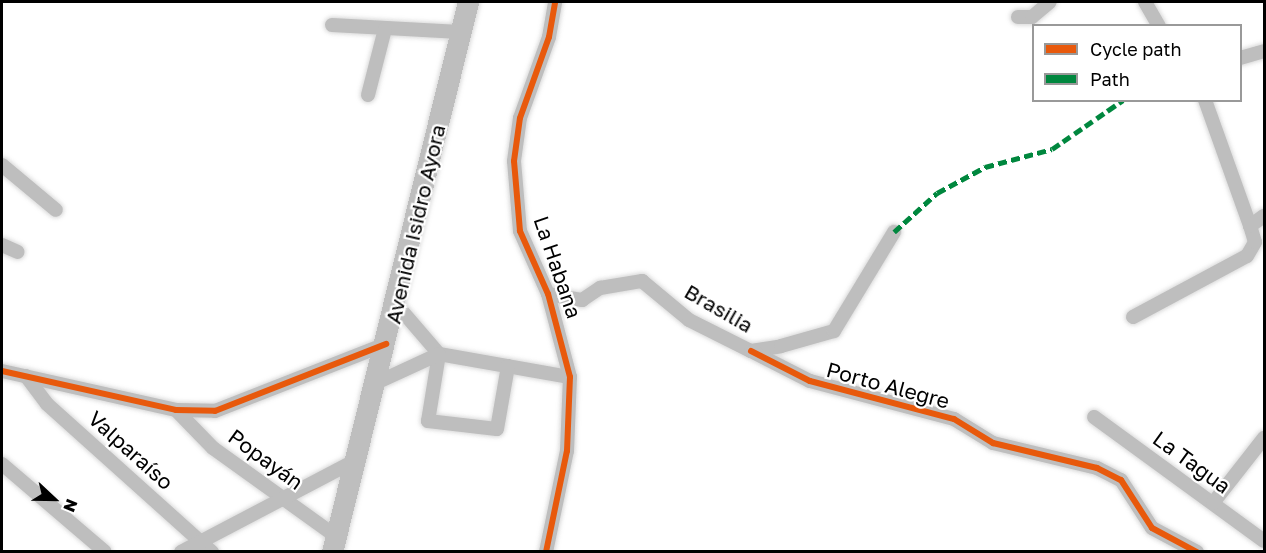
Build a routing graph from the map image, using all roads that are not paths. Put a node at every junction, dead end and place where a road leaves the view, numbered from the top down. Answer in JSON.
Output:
{"nodes":[{"id":1,"x":468,"y":2,"type":"edge"},
{"id":2,"x":555,"y":2,"type":"edge"},
{"id":3,"x":1050,"y":2,"type":"edge"},
{"id":4,"x":1145,"y":2,"type":"edge"},
{"id":5,"x":1018,"y":17,"type":"dead end"},
{"id":6,"x":1158,"y":24,"type":"edge"},
{"id":7,"x":332,"y":25,"type":"dead end"},
{"id":8,"x":385,"y":28,"type":"junction"},
{"id":9,"x":460,"y":32,"type":"junction"},
{"id":10,"x":1264,"y":51,"type":"edge"},
{"id":11,"x":1242,"y":57,"type":"edge"},
{"id":12,"x":368,"y":94,"type":"dead end"},
{"id":13,"x":1206,"y":102,"type":"edge"},
{"id":14,"x":2,"y":165,"type":"edge"},
{"id":15,"x":56,"y":210,"type":"dead end"},
{"id":16,"x":1264,"y":216,"type":"edge"},
{"id":17,"x":1250,"y":226,"type":"junction"},
{"id":18,"x":894,"y":232,"type":"dead end"},
{"id":19,"x":2,"y":245,"type":"edge"},
{"id":20,"x":18,"y":252,"type":"dead end"},
{"id":21,"x":549,"y":294,"type":"junction"},
{"id":22,"x":396,"y":304,"type":"junction"},
{"id":23,"x":1134,"y":316,"type":"dead end"},
{"id":24,"x":386,"y":344,"type":"junction"},
{"id":25,"x":751,"y":351,"type":"junction"},
{"id":26,"x":439,"y":354,"type":"junction"},
{"id":27,"x":508,"y":366,"type":"junction"},
{"id":28,"x":2,"y":371,"type":"edge"},
{"id":29,"x":26,"y":376,"type":"junction"},
{"id":30,"x":570,"y":377,"type":"junction"},
{"id":31,"x":376,"y":383,"type":"junction"},
{"id":32,"x":176,"y":410,"type":"junction"},
{"id":33,"x":1094,"y":417,"type":"dead end"},
{"id":34,"x":1264,"y":438,"type":"edge"},
{"id":35,"x":356,"y":460,"type":"junction"},
{"id":36,"x":2,"y":464,"type":"edge"},
{"id":37,"x":283,"y":497,"type":"junction"},
{"id":38,"x":1213,"y":503,"type":"junction"},
{"id":39,"x":201,"y":540,"type":"junction"},
{"id":40,"x":1264,"y":541,"type":"edge"},
{"id":41,"x":334,"y":544,"type":"edge"},
{"id":42,"x":105,"y":552,"type":"edge"},
{"id":43,"x":181,"y":552,"type":"edge"},
{"id":44,"x":212,"y":552,"type":"edge"},
{"id":45,"x":546,"y":552,"type":"edge"},
{"id":46,"x":1197,"y":552,"type":"edge"}],
"edges":[{"from":1,"to":9,"type":"main road","name":"Avenida Isidro Ayora"},
{"from":2,"to":21,"type":"street","name":"La Habana"},
{"from":3,"to":5,"type":"street"},
{"from":4,"to":6,"type":"street"},
{"from":7,"to":8,"type":"street"},
{"from":8,"to":9,"type":"street"},
{"from":8,"to":12,"type":"street"},
{"from":9,"to":22,"type":"main road","name":"Avenida Isidro Ayora"},
{"from":10,"to":11,"type":"street"},
{"from":13,"to":17,"type":"street"},
{"from":14,"to":15,"type":"street"},
{"from":16,"to":17,"type":"street"},
{"from":17,"to":23,"type":"street"},
{"from":18,"to":25,"type":"street","name":"Brasilia"},
{"from":19,"to":20,"type":"street"},
{"from":21,"to":25,"type":"street","name":"Brasilia"},
{"from":21,"to":30,"type":"street","name":"La Habana"},
{"from":22,"to":24,"type":"main road","name":"Avenida Isidro Ayora"},
{"from":22,"to":26,"type":"street"},
{"from":24,"to":31,"type":"main road","name":"Avenida Isidro Ayora"},
{"from":24,"to":32,"type":"street"},
{"from":25,"to":46,"type":"street","name":"Porto Alegre"},
{"from":26,"to":27,"type":"street"},
{"from":26,"to":27,"type":"street"},
{"from":26,"to":31,"type":"street"},
{"from":27,"to":30,"type":"street"},
{"from":28,"to":29,"type":"street"},
{"from":29,"to":32,"type":"street"},
{"from":29,"to":39,"type":"street","name":"Valparaíso"},
{"from":30,"to":45,"type":"street","name":"La Habana"},
{"from":31,"to":35,"type":"main road","name":"Avenida Isidro Ayora"},
{"from":32,"to":37,"type":"street","name":"Popayán"},
{"from":33,"to":38,"type":"street","name":"La Tagua"},
{"from":34,"to":38,"type":"street"},
{"from":35,"to":37,"type":"street"},
{"from":35,"to":41,"type":"main road","name":"Avenida Isidro Ayora"},
{"from":36,"to":42,"type":"street"},
{"from":37,"to":39,"type":"street"},
{"from":37,"to":41,"type":"street","name":"Popayán"},
{"from":38,"to":40,"type":"street","name":"La Tagua"},
{"from":39,"to":43,"type":"street"},
{"from":39,"to":44,"type":"street","name":"Valparaíso"}]}
